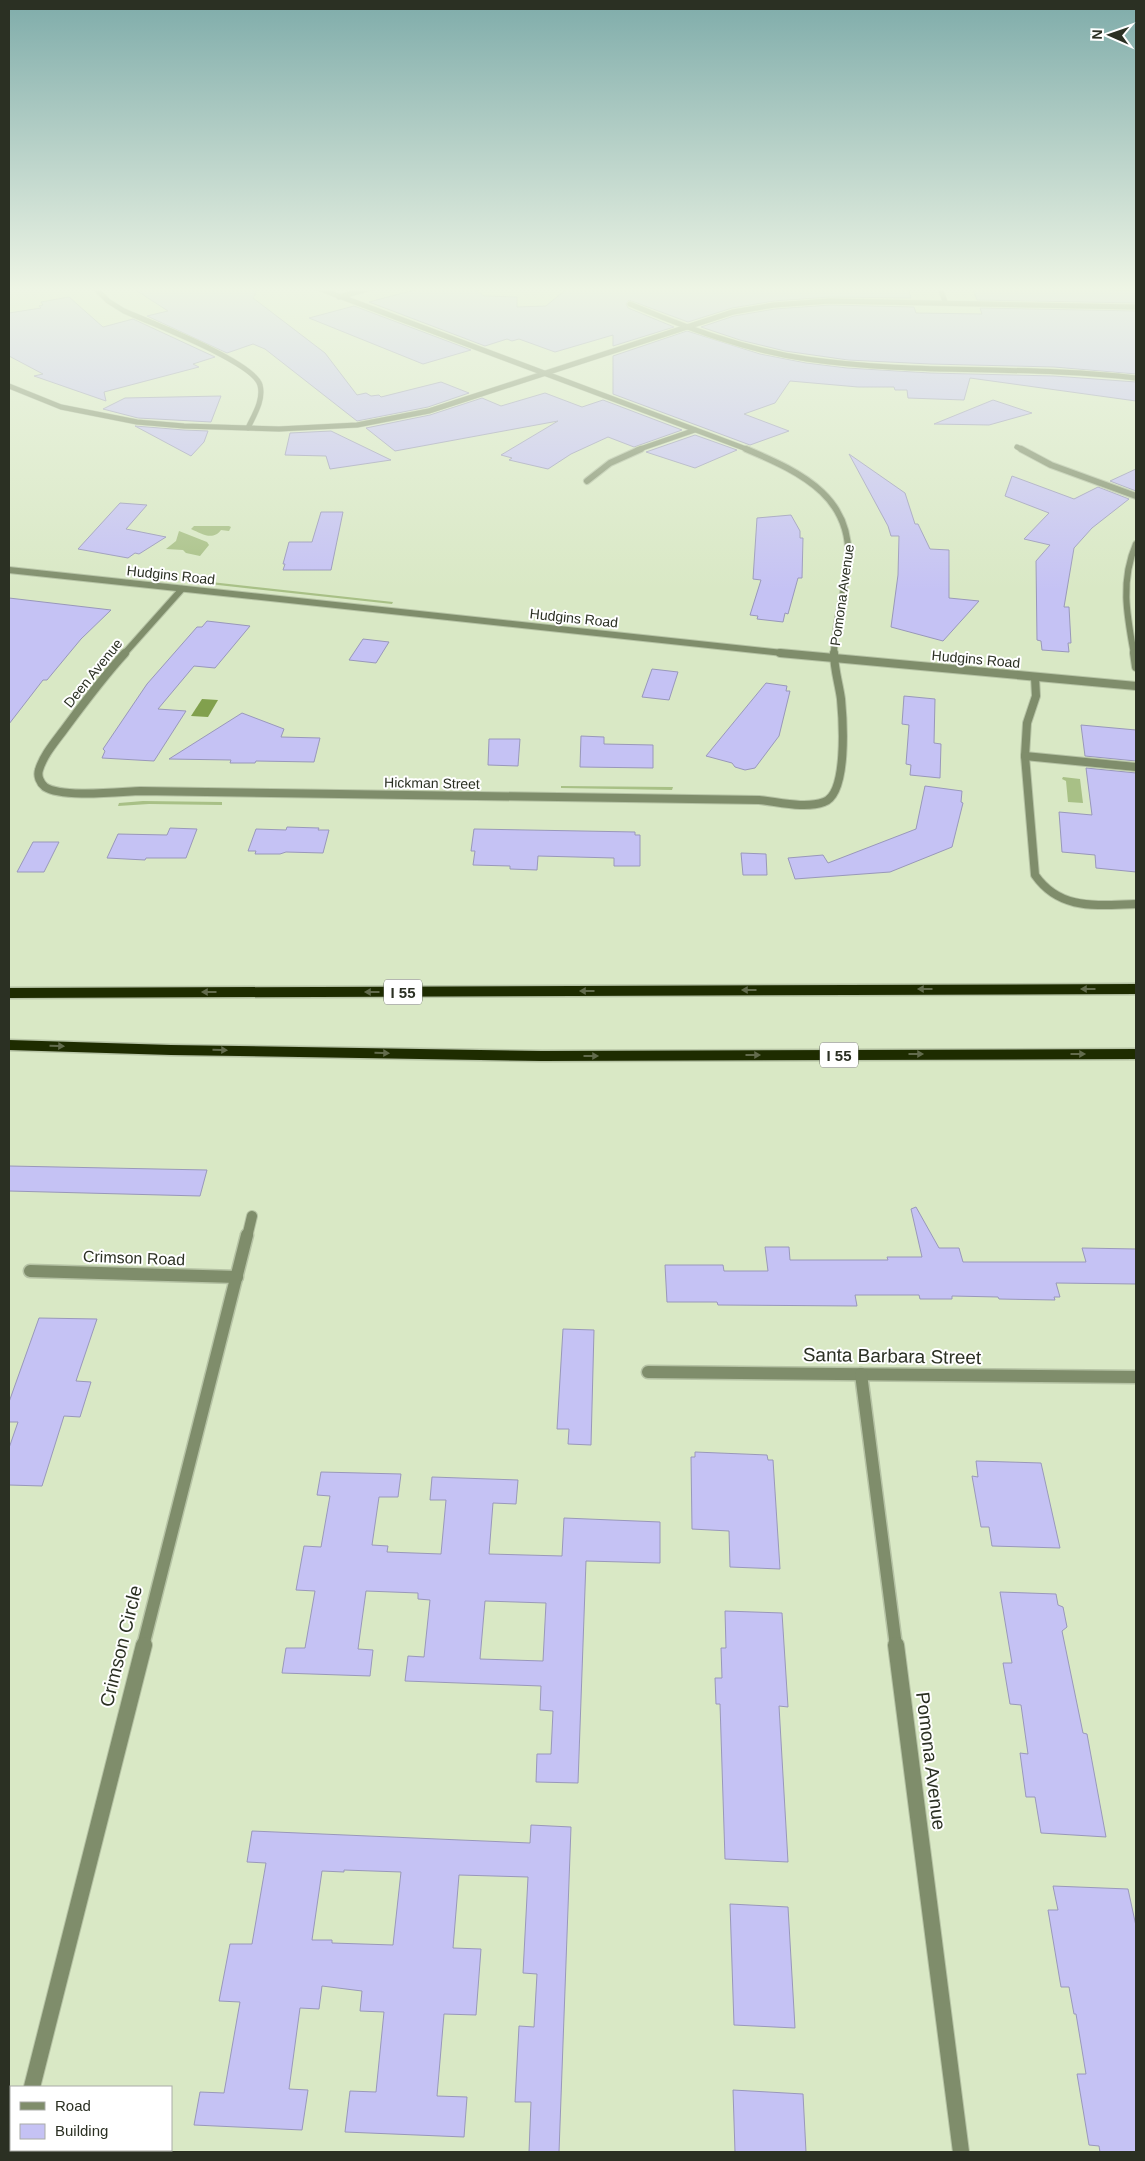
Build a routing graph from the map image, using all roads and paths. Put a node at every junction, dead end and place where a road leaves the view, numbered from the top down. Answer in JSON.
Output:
{"nodes":[{"id":1,"x":13,"y":388,"type":"edge"},
{"id":2,"x":261,"y":388,"type":"edge"},
{"id":3,"x":501,"y":388,"type":"edge"},
{"id":4,"x":581,"y":388,"type":"edge"},
{"id":5,"x":248,"y":428,"type":"junction"},
{"id":6,"x":695,"y":430,"type":"junction"},
{"id":7,"x":1017,"y":447,"type":"dead end"},
{"id":8,"x":587,"y":481,"type":"dead end"},
{"id":9,"x":1136,"y":496,"type":"edge"},
{"id":10,"x":1136,"y":544,"type":"edge"},
{"id":11,"x":9,"y":570,"type":"edge"},
{"id":12,"x":182,"y":589,"type":"junction"},
{"id":13,"x":834,"y":659,"type":"junction"},
{"id":14,"x":1136,"y":667,"type":"edge"},
{"id":15,"x":1035,"y":677,"type":"junction"},
{"id":16,"x":1136,"y":686,"type":"edge"},
{"id":17,"x":1025,"y":756,"type":"junction"},
{"id":18,"x":1136,"y":767,"type":"edge"},
{"id":19,"x":40,"y":781,"type":"joint"},
{"id":20,"x":828,"y":801,"type":"joint"},
{"id":21,"x":1136,"y":904,"type":"edge"},
{"id":22,"x":1136,"y":989,"type":"edge"},
{"id":23,"x":9,"y":993,"type":"edge"},
{"id":24,"x":9,"y":1045,"type":"edge"},
{"id":25,"x":1136,"y":1054,"type":"edge"},
{"id":26,"x":252,"y":1216,"type":"dead end"},
{"id":27,"x":30,"y":1271,"type":"dead end"},
{"id":28,"x":237,"y":1277,"type":"junction"},
{"id":29,"x":648,"y":1372,"type":"dead end"},
{"id":30,"x":861,"y":1374,"type":"junction"},
{"id":31,"x":1136,"y":1377,"type":"edge"},
{"id":32,"x":32,"y":2086,"type":"edge"},
{"id":33,"x":961,"y":2152,"type":"edge"}],
"edges":[{"from":1,"to":5,"type":"street"},
{"from":2,"to":5,"type":"street"},
{"from":3,"to":5,"type":"street"},
{"from":4,"to":6,"type":"street","name":"Pomona Avenue"},
{"from":6,"to":8,"type":"street"},
{"from":6,"to":13,"type":"street","name":"Pomona Avenue"},
{"from":7,"to":9,"type":"street"},
{"from":10,"to":14,"type":"street"},
{"from":11,"to":12,"type":"street","name":"Hudgins Road"},
{"from":12,"to":13,"type":"street","name":"Hudgins Road"},
{"from":12,"to":19,"type":"street","name":"Deen Avenue"},
{"from":13,"to":15,"type":"street","name":"Hudgins Road"},
{"from":13,"to":20,"type":"street","name":"Pomona Avenue"},
{"from":15,"to":16,"type":"street","name":"Hudgins Road"},
{"from":15,"to":17,"type":"street"},
{"from":17,"to":18,"type":"street"},
{"from":17,"to":21,"type":"street"},
{"from":19,"to":20,"type":"street","name":"Hickman Street"},
{"from":22,"to":23,"type":"highway","number":"I 55","one_way":true},
{"from":24,"to":25,"type":"highway","number":"I 55","one_way":true},
{"from":26,"to":28,"type":"street","name":"Crimson Circle"},
{"from":27,"to":28,"type":"street","name":"Crimson Road"},
{"from":28,"to":32,"type":"street","name":"Crimson Circle"},
{"from":29,"to":30,"type":"street","name":"Santa Barbara Street"},
{"from":30,"to":31,"type":"street","name":"Santa Barbara Street"},
{"from":30,"to":33,"type":"street","name":"Pomona Avenue"}]}
